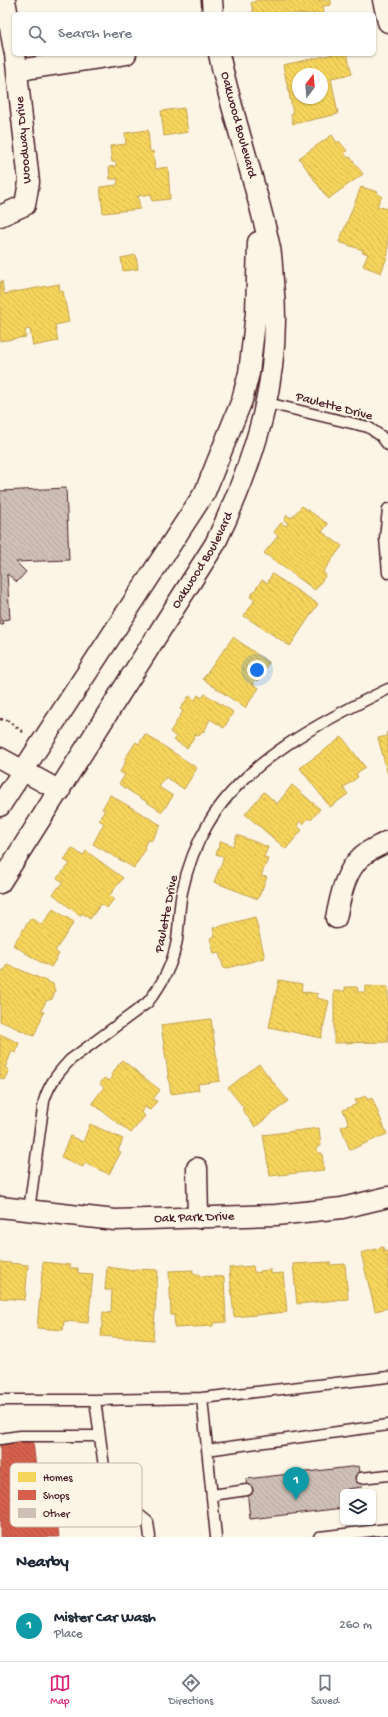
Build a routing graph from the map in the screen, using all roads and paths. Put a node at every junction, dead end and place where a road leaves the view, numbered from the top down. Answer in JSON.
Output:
{"nodes":[{"id":1,"x":5,"y":0,"type":"edge"},
{"id":2,"x":212,"y":0,"type":"edge"},
{"id":3,"x":384,"y":0,"type":"edge"},
{"id":4,"x":214,"y":12,"type":"edge"},
{"id":5,"x":388,"y":22,"type":"edge"},
{"id":6,"x":12,"y":39,"type":"edge"},
{"id":7,"x":98,"y":56,"type":"edge"},
{"id":8,"x":220,"y":56,"type":"edge"},
{"id":9,"x":16,"y":62,"type":"edge"},
{"id":10,"x":257,"y":196,"type":"junction"},
{"id":11,"x":0,"y":216,"type":"edge"},
{"id":12,"x":267,"y":403,"type":"junction"},
{"id":13,"x":388,"y":445,"type":"edge"},
{"id":14,"x":388,"y":510,"type":"edge"},
{"id":15,"x":388,"y":572,"type":"edge"},
{"id":16,"x":388,"y":689,"type":"edge"},
{"id":17,"x":0,"y":719,"type":"edge"},
{"id":18,"x":26,"y":734,"type":"dead end"},
{"id":19,"x":0,"y":758,"type":"edge"},
{"id":20,"x":23,"y":770,"type":"junction"},
{"id":21,"x":60,"y":791,"type":"junction"},
{"id":22,"x":0,"y":806,"type":"edge"},
{"id":23,"x":388,"y":841,"type":"edge"},
{"id":24,"x":0,"y":883,"type":"edge"},
{"id":25,"x":336,"y":918,"type":"dead end"},
{"id":26,"x":197,"y":1168,"type":"dead end"},
{"id":27,"x":388,"y":1197,"type":"edge"},
{"id":28,"x":0,"y":1207,"type":"edge"},
{"id":29,"x":29,"y":1210,"type":"junction"},
{"id":30,"x":198,"y":1218,"type":"junction"},
{"id":31,"x":388,"y":1377,"type":"edge"},
{"id":32,"x":202,"y":1398,"type":"junction"},
{"id":33,"x":0,"y":1400,"type":"edge"},
{"id":34,"x":95,"y":1400,"type":"junction"},
{"id":35,"x":388,"y":1425,"type":"edge"},
{"id":36,"x":99,"y":1436,"type":"junction"},
{"id":37,"x":0,"y":1439,"type":"edge"},
{"id":38,"x":207,"y":1450,"type":"junction"},
{"id":39,"x":103,"y":1463,"type":"edge"},
{"id":40,"x":388,"y":1475,"type":"edge"},
{"id":41,"x":361,"y":1478,"type":"dead end"},
{"id":42,"x":247,"y":1490,"type":"dead end"},
{"id":43,"x":212,"y":1495,"type":"junction"},
{"id":44,"x":142,"y":1517,"type":"edge"},
{"id":45,"x":388,"y":1529,"type":"edge"},
{"id":46,"x":150,"y":1537,"type":"edge"},
{"id":47,"x":216,"y":1537,"type":"edge"},
{"id":48,"x":319,"y":1537,"type":"edge"}],
"edges":[{"from":1,"to":6,"type":"street"},
{"from":2,"to":4,"type":"street"},
{"from":3,"to":5,"type":"street"},
{"from":7,"to":9,"type":"street","name":"Woodway Drive"},
{"from":8,"to":10,"type":"street","name":"Oakwood Boulevard"},
{"from":9,"to":11,"type":"street","name":"Woodway Drive"},
{"from":10,"to":12,"type":"street","name":"Oakwood Boulevard"},
{"from":10,"to":20,"type":"street","name":"Oakwood Boulevard"},
{"from":12,"to":13,"type":"lane","name":"Paulette Drive"},
{"from":12,"to":21,"type":"street","name":"Oakwood Boulevard"},
{"from":14,"to":15,"type":"lane"},
{"from":16,"to":29,"type":"lane","name":"Paulette Drive"},
{"from":17,"to":18,"type":"path"},
{"from":19,"to":20,"type":"street"},
{"from":20,"to":21,"type":"street"},
{"from":20,"to":22,"type":"street","name":"Oakwood Boulevard"},
{"from":21,"to":24,"type":"street","name":"Oakwood Boulevard"},
{"from":23,"to":25,"type":"street"},
{"from":26,"to":30,"type":"street"},
{"from":27,"to":30,"type":"street","name":"Oak Park Drive"},
{"from":28,"to":29,"type":"street","name":"Oak Park Drive"},
{"from":29,"to":30,"type":"street","name":"Oak Park Drive"},
{"from":31,"to":32,"type":"lane"},
{"from":32,"to":34,"type":"lane"},
{"from":32,"to":38,"type":"lane"},
{"from":33,"to":34,"type":"lane"},
{"from":34,"to":36,"type":"lane"},
{"from":35,"to":38,"type":"lane"},
{"from":36,"to":37,"type":"lane"},
{"from":36,"to":39,"type":"lane"},
{"from":38,"to":43,"type":"lane"},
{"from":40,"to":41,"type":"lane"},
{"from":42,"to":43,"type":"lane"},
{"from":43,"to":47,"type":"lane"},
{"from":44,"to":46,"type":"lane"},
{"from":45,"to":48,"type":"lane"}]}
